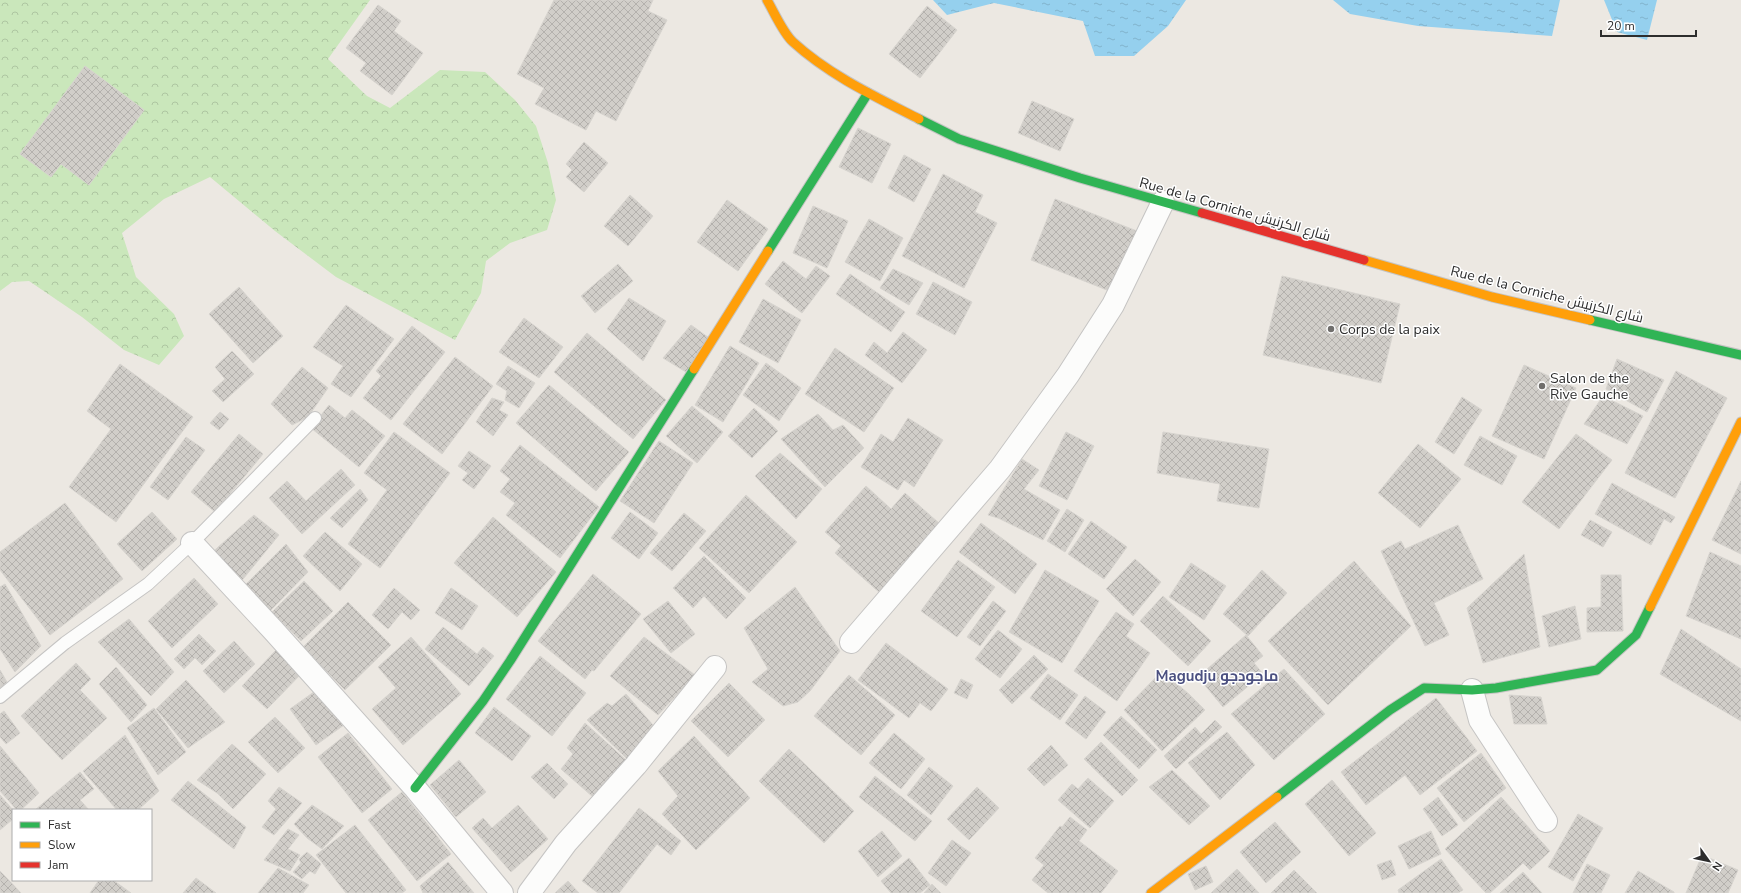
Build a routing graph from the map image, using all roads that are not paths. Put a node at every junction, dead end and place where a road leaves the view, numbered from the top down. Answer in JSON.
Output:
{"nodes":[{"id":1,"x":767,"y":0,"type":"edge"},
{"id":2,"x":868,"y":93,"type":"junction"},
{"id":3,"x":1163,"y":202,"type":"junction"},
{"id":4,"x":1741,"y":355,"type":"edge"},
{"id":5,"x":315,"y":418,"type":"dead end"},
{"id":6,"x":1741,"y":422,"type":"edge"},
{"id":7,"x":192,"y":544,"type":"junction"},
{"id":8,"x":851,"y":642,"type":"dead end"},
{"id":9,"x":715,"y":668,"type":"dead end"},
{"id":10,"x":1472,"y":690,"type":"junction"},
{"id":11,"x":0,"y":697,"type":"edge"},
{"id":12,"x":415,"y":788,"type":"junction"},
{"id":13,"x":1546,"y":821,"type":"dead end"},
{"id":14,"x":502,"y":893,"type":"edge"},
{"id":15,"x":529,"y":893,"type":"edge"},
{"id":16,"x":1151,"y":893,"type":"edge"}],
"edges":[{"from":1,"to":2,"type":"street","name":"Rue de la Corniche شارع الكرنيش"},
{"from":2,"to":3,"type":"street","name":"Rue de la Corniche شارع الكرنيش"},
{"from":2,"to":12,"type":"street"},
{"from":3,"to":4,"type":"street","name":"Rue de la Corniche شارع الكرنيش"},
{"from":3,"to":8,"type":"street"},
{"from":5,"to":7,"type":"lane"},
{"from":6,"to":10,"type":"street"},
{"from":7,"to":11,"type":"lane"},
{"from":7,"to":12,"type":"street"},
{"from":9,"to":15,"type":"street"},
{"from":10,"to":13,"type":"street"},
{"from":10,"to":16,"type":"street"},
{"from":12,"to":14,"type":"street"}]}
